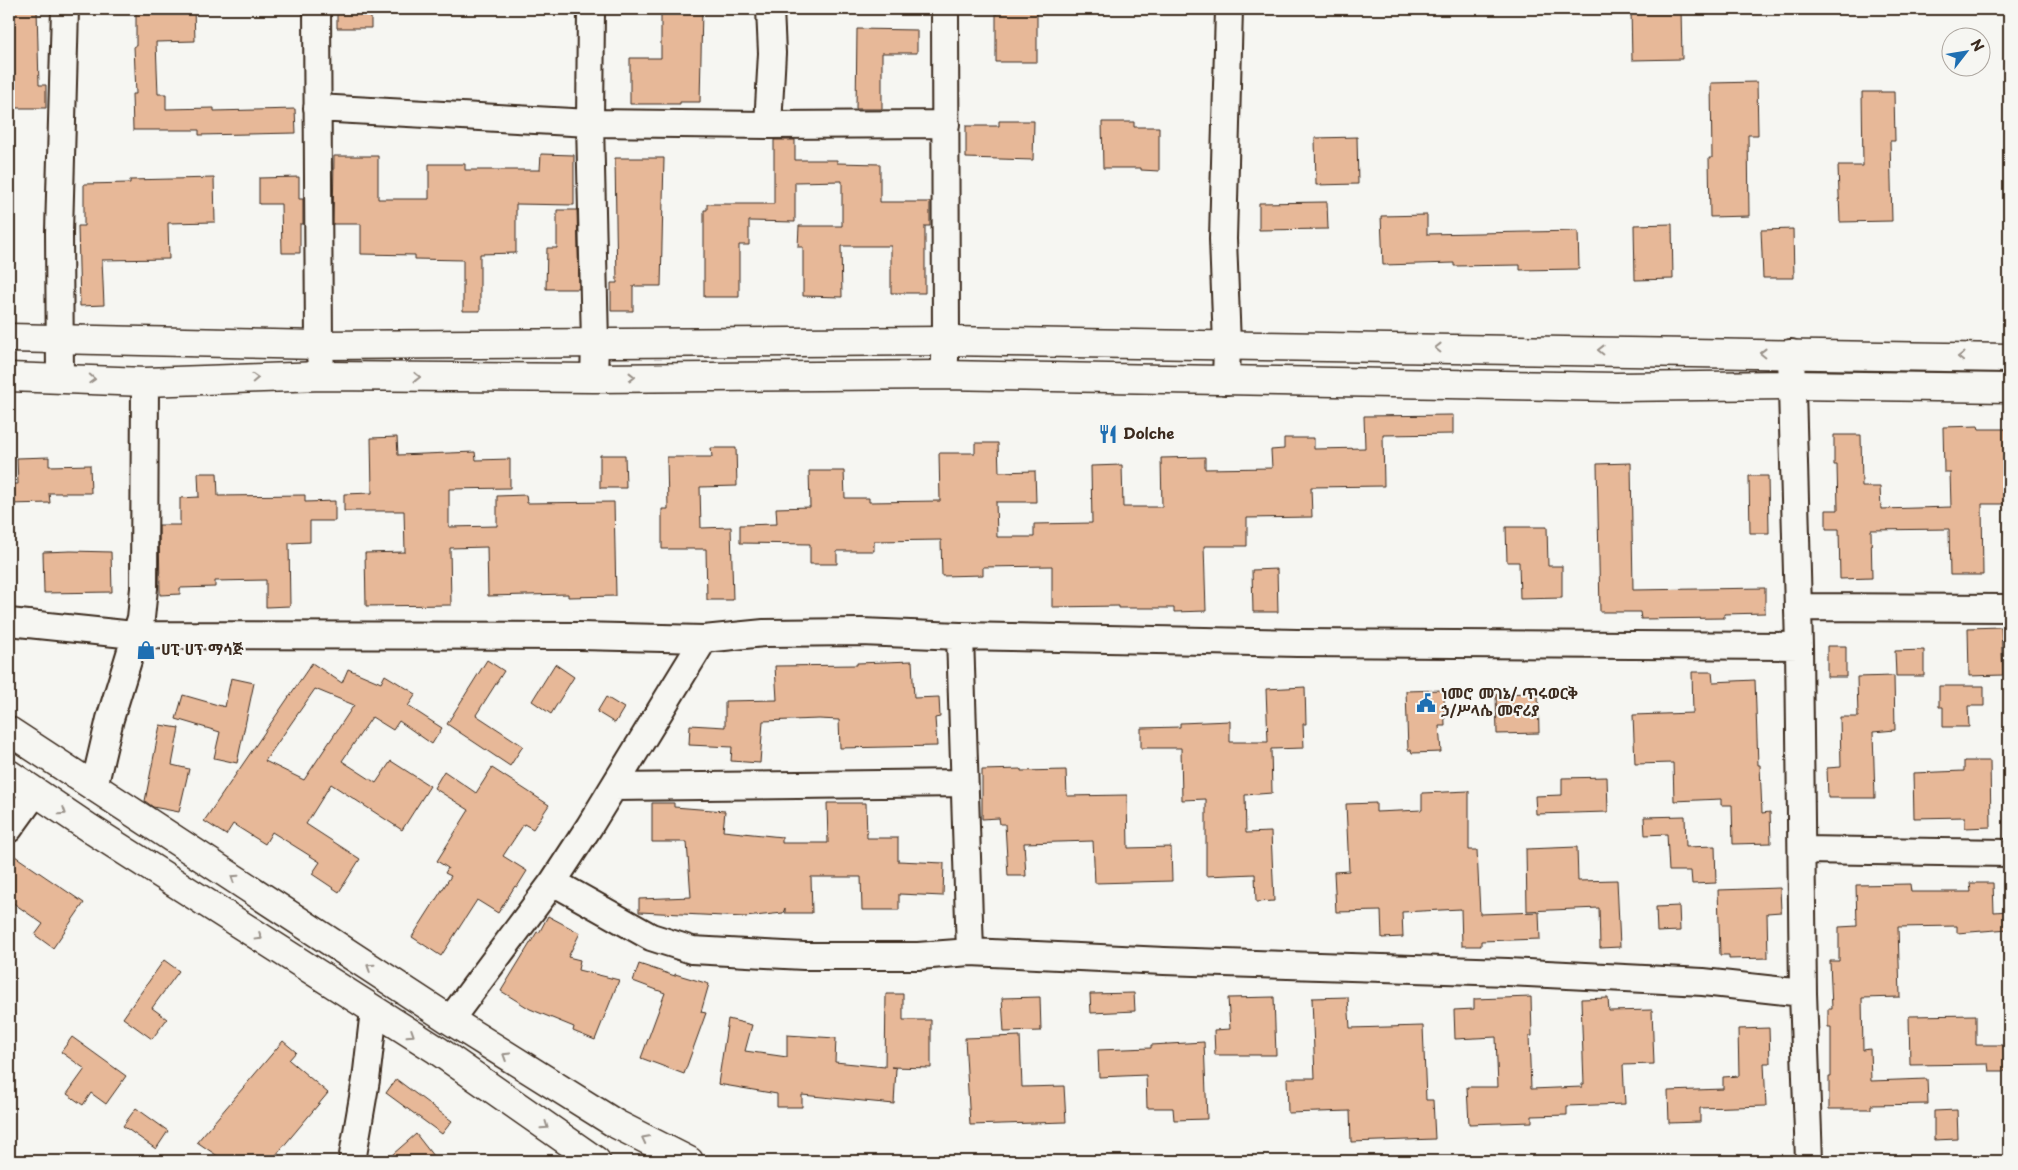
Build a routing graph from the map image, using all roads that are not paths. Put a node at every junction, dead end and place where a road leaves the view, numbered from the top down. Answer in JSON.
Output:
{"nodes":[{"id":1,"x":65,"y":9,"type":"edge"},
{"id":2,"x":317,"y":9,"type":"edge"},
{"id":3,"x":591,"y":9,"type":"edge"},
{"id":4,"x":770,"y":9,"type":"edge"},
{"id":5,"x":945,"y":9,"type":"edge"},
{"id":6,"x":1229,"y":9,"type":"edge"},
{"id":7,"x":317,"y":108,"type":"junction"},
{"id":8,"x":590,"y":123,"type":"junction"},
{"id":9,"x":946,"y":124,"type":"junction"},
{"id":10,"x":768,"y":125,"type":"junction"},
{"id":11,"x":9,"y":338,"type":"edge"},
{"id":12,"x":60,"y":338,"type":"junction"},
{"id":13,"x":946,"y":341,"type":"junction"},
{"id":14,"x":595,"y":343,"type":"junction"},
{"id":15,"x":319,"y":345,"type":"junction"},
{"id":16,"x":1227,"y":345,"type":"junction"},
{"id":17,"x":1791,"y":353,"type":"junction"},
{"id":18,"x":2009,"y":358,"type":"edge"},
{"id":19,"x":9,"y":376,"type":"edge"},
{"id":20,"x":322,"y":376,"type":"junction"},
{"id":21,"x":944,"y":376,"type":"junction"},
{"id":22,"x":60,"y":377,"type":"junction"},
{"id":23,"x":594,"y":378,"type":"junction"},
{"id":24,"x":1226,"y":381,"type":"junction"},
{"id":25,"x":145,"y":382,"type":"junction"},
{"id":26,"x":1791,"y":385,"type":"junction"},
{"id":27,"x":2009,"y":388,"type":"edge"},
{"id":28,"x":1798,"y":607,"type":"junction"},
{"id":29,"x":2009,"y":608,"type":"edge"},
{"id":30,"x":9,"y":622,"type":"edge"},
{"id":31,"x":134,"y":635,"type":"junction"},
{"id":32,"x":960,"y":636,"type":"junction"},
{"id":33,"x":704,"y":639,"type":"junction"},
{"id":34,"x":1798,"y":646,"type":"junction"},
{"id":35,"x":9,"y":731,"type":"edge"},
{"id":36,"x":9,"y":774,"type":"edge"},
{"id":37,"x":964,"y":783,"type":"junction"},
{"id":38,"x":94,"y":787,"type":"junction"},
{"id":39,"x":614,"y":787,"type":"junction"},
{"id":40,"x":35,"y":793,"type":"junction"},
{"id":41,"x":9,"y":829,"type":"edge"},
{"id":42,"x":1802,"y":850,"type":"junction"},
{"id":43,"x":2009,"y":853,"type":"edge"},
{"id":44,"x":553,"y":882,"type":"junction"},
{"id":45,"x":970,"y":952,"type":"junction"},
{"id":46,"x":1803,"y":993,"type":"junction"},
{"id":47,"x":374,"y":1010,"type":"junction"},
{"id":48,"x":450,"y":1020,"type":"junction"},
{"id":49,"x":352,"y":1161,"type":"edge"},
{"id":50,"x":596,"y":1161,"type":"edge"},
{"id":51,"x":689,"y":1161,"type":"edge"},
{"id":52,"x":1809,"y":1161,"type":"edge"}],
"edges":[{"from":1,"to":12,"type":"street"},
{"from":2,"to":7,"type":"street"},
{"from":3,"to":8,"type":"street"},
{"from":4,"to":10,"type":"street"},
{"from":5,"to":9,"type":"street"},
{"from":6,"to":16,"type":"street"},
{"from":7,"to":8,"type":"street"},
{"from":7,"to":15,"type":"street"},
{"from":8,"to":10,"type":"street"},
{"from":8,"to":14,"type":"street"},
{"from":9,"to":10,"type":"street"},
{"from":9,"to":13,"type":"street"},
{"from":11,"to":12,"type":"main road"},
{"from":12,"to":15,"type":"main road"},
{"from":12,"to":22,"type":"street"},
{"from":13,"to":14,"type":"main road"},
{"from":13,"to":16,"type":"main road"},
{"from":13,"to":21,"type":"street"},
{"from":14,"to":15,"type":"main road"},
{"from":14,"to":23,"type":"street"},
{"from":15,"to":20,"type":"street"},
{"from":17,"to":16,"type":"main road","one_way":true},
{"from":16,"to":24,"type":"street"},
{"from":18,"to":17,"type":"main road","one_way":true},
{"from":17,"to":26,"type":"street"},
{"from":19,"to":22,"type":"main road"},
{"from":20,"to":23,"type":"main road","one_way":true},
{"from":25,"to":20,"type":"main road","one_way":true},
{"from":23,"to":21,"type":"main road","one_way":true},
{"from":21,"to":24,"type":"main road"},
{"from":22,"to":25,"type":"main road","one_way":true},
{"from":24,"to":26,"type":"main road"},
{"from":25,"to":31,"type":"street"},
{"from":26,"to":27,"type":"main road"},
{"from":26,"to":28,"type":"street"},
{"from":28,"to":29,"type":"street"},
{"from":28,"to":34,"type":"street"},
{"from":30,"to":31,"type":"street"},
{"from":31,"to":33,"type":"street"},
{"from":31,"to":38,"type":"street"},
{"from":32,"to":33,"type":"street"},
{"from":32,"to":34,"type":"street"},
{"from":32,"to":37,"type":"street"},
{"from":33,"to":39,"type":"street"},
{"from":34,"to":42,"type":"street"},
{"from":35,"to":38,"type":"main road"},
{"from":36,"to":40,"type":"main road"},
{"from":37,"to":39,"type":"street"},
{"from":37,"to":45,"type":"street"},
{"from":48,"to":38,"type":"main road","one_way":true},
{"from":39,"to":44,"type":"street"},
{"from":40,"to":41,"type":"street"},
{"from":40,"to":47,"type":"main road","one_way":true},
{"from":42,"to":43,"type":"street"},
{"from":42,"to":46,"type":"street"},
{"from":44,"to":45,"type":"street"},
{"from":44,"to":48,"type":"street"},
{"from":45,"to":46,"type":"street"},
{"from":46,"to":52,"type":"street"},
{"from":47,"to":49,"type":"street"},
{"from":47,"to":50,"type":"main road","one_way":true},
{"from":51,"to":48,"type":"main road","one_way":true}]}
